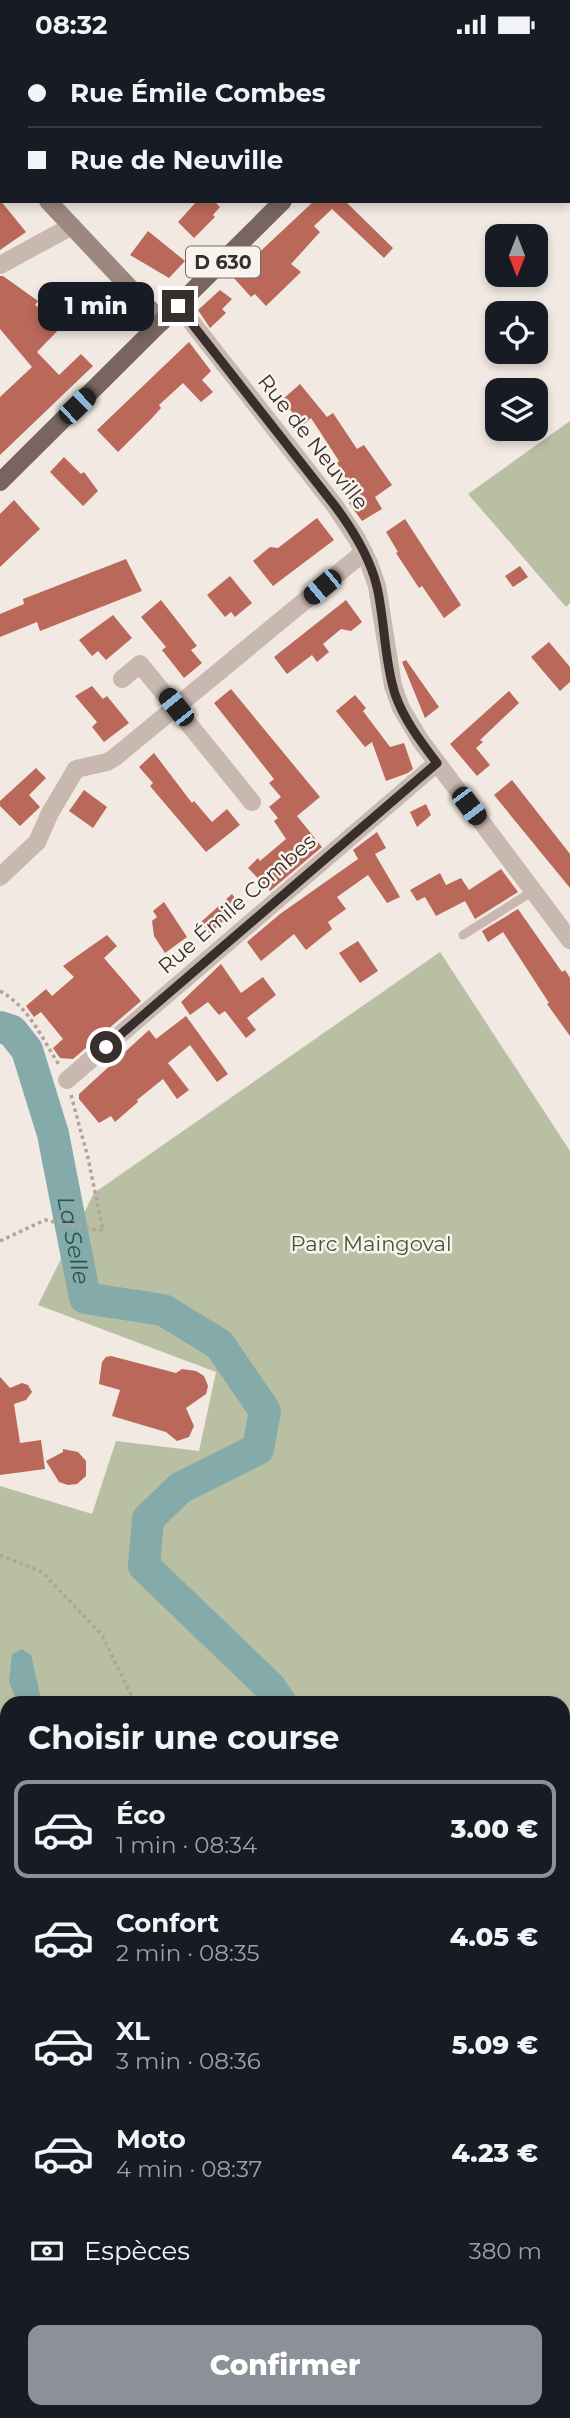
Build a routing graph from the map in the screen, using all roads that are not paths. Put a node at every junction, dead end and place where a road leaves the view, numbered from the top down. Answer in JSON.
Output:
{"nodes":[{"id":1,"x":50,"y":203,"type":"edge"},
{"id":2,"x":281,"y":203,"type":"edge"},
{"id":3,"x":72,"y":226,"type":"junction"},
{"id":4,"x":0,"y":265,"type":"edge"},
{"id":5,"x":178,"y":306,"type":"junction"},
{"id":6,"x":162,"y":322,"type":"junction"},
{"id":7,"x":0,"y":482,"type":"edge"},
{"id":8,"x":364,"y":552,"type":"junction"},
{"id":9,"x":122,"y":679,"type":"dead end"},
{"id":10,"x":176,"y":707,"type":"junction"},
{"id":11,"x":437,"y":763,"type":"junction"},
{"id":12,"x":252,"y":802,"type":"dead end"},
{"id":13,"x":0,"y":877,"type":"edge"},
{"id":14,"x":533,"y":891,"type":"junction"},
{"id":15,"x":463,"y":935,"type":"dead end"},
{"id":16,"x":570,"y":940,"type":"edge"},
{"id":17,"x":67,"y":1080,"type":"road end"}],
"edges":[{"from":1,"to":3,"type":"street"},
{"from":2,"to":5,"type":"main road","number":"D 630"},
{"from":3,"to":4,"type":"street"},
{"from":3,"to":6,"type":"street"},
{"from":5,"to":6,"type":"main road","number":"D 630"},
{"from":5,"to":8,"type":"street","name":"Rue de Neuville"},
{"from":6,"to":7,"type":"main road","number":"D 630"},
{"from":8,"to":10,"type":"street"},
{"from":8,"to":11,"type":"street","name":"Rue de Neuville"},
{"from":9,"to":10,"type":"street"},
{"from":10,"to":12,"type":"street"},
{"from":10,"to":13,"type":"street"},
{"from":11,"to":14,"type":"street","name":"Rue de Neuville"},
{"from":11,"to":17,"type":"street","name":"Rue Émile Combes"},
{"from":14,"to":15,"type":"lane"},
{"from":14,"to":16,"type":"street","name":"Rue de Neuville"}]}
